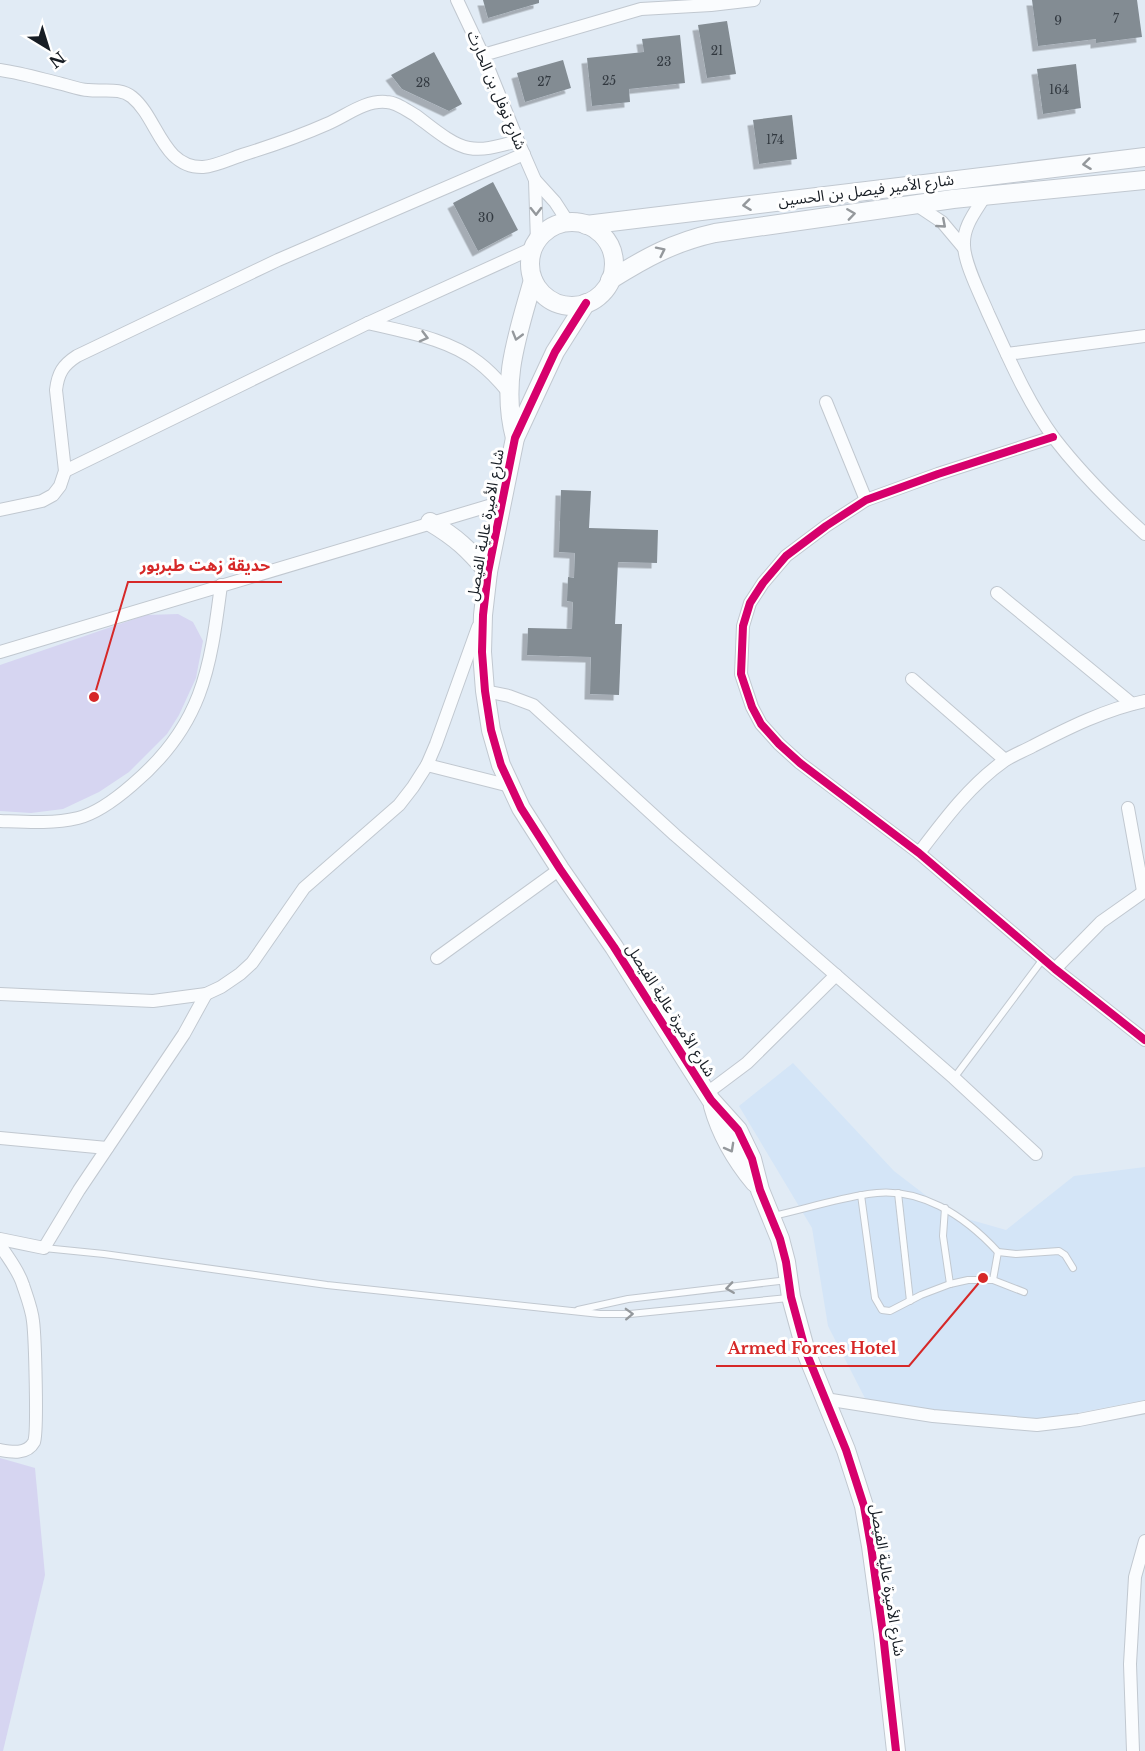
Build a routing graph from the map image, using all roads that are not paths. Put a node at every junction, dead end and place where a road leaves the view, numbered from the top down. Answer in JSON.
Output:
{"nodes":[{"id":1,"x":457,"y":0,"type":"edge"},
{"id":2,"x":754,"y":0,"type":"edge"},
{"id":3,"x":640,"y":4,"type":"edge"},
{"id":4,"x":483,"y":55,"type":"junction"},
{"id":5,"x":0,"y":69,"type":"edge"},
{"id":6,"x":518,"y":141,"type":"junction"},
{"id":7,"x":524,"y":154,"type":"junction"},
{"id":8,"x":1145,"y":157,"type":"edge"},
{"id":9,"x":536,"y":180,"type":"junction"},
{"id":10,"x":1145,"y":180,"type":"edge"},
{"id":11,"x":985,"y":196,"type":"junction"},
{"id":12,"x":915,"y":204,"type":"junction"},
{"id":13,"x":568,"y":222,"type":"junction"},
{"id":14,"x":586,"y":225,"type":"junction"},
{"id":15,"x":535,"y":245,"type":"junction"},
{"id":16,"x":963,"y":248,"type":"junction"},
{"id":17,"x":534,"y":280,"type":"junction"},
{"id":18,"x":610,"y":280,"type":"junction"},
{"id":19,"x":585,"y":303,"type":"junction"},
{"id":20,"x":368,"y":322,"type":"junction"},
{"id":21,"x":1145,"y":336,"type":"edge"},
{"id":22,"x":1007,"y":354,"type":"junction"},
{"id":23,"x":508,"y":392,"type":"junction"},
{"id":24,"x":826,"y":402,"type":"dead end"},
{"id":25,"x":1053,"y":437,"type":"junction"},
{"id":26,"x":515,"y":438,"type":"junction"},
{"id":27,"x":65,"y":471,"type":"junction"},
{"id":28,"x":866,"y":500,"type":"junction"},
{"id":29,"x":502,"y":502,"type":"junction"},
{"id":30,"x":0,"y":510,"type":"edge"},
{"id":31,"x":430,"y":522,"type":"junction"},
{"id":32,"x":1145,"y":534,"type":"edge"},
{"id":33,"x":488,"y":572,"type":"junction"},
{"id":34,"x":221,"y":585,"type":"junction"},
{"id":35,"x":998,"y":593,"type":"dead end"},
{"id":36,"x":483,"y":615,"type":"junction"},
{"id":37,"x":0,"y":652,"type":"edge"},
{"id":38,"x":912,"y":680,"type":"dead end"},
{"id":39,"x":485,"y":691,"type":"junction"},
{"id":40,"x":1145,"y":701,"type":"edge"},
{"id":41,"x":1132,"y":704,"type":"junction"},
{"id":42,"x":1005,"y":760,"type":"junction"},
{"id":43,"x":427,"y":765,"type":"junction"},
{"id":44,"x":510,"y":786,"type":"junction"},
{"id":45,"x":1128,"y":808,"type":"dead end"},
{"id":46,"x":0,"y":821,"type":"edge"},
{"id":47,"x":919,"y":853,"type":"junction"},
{"id":48,"x":560,"y":869,"type":"junction"},
{"id":49,"x":1144,"y":891,"type":"edge"},
{"id":50,"x":437,"y":958,"type":"dead end"},
{"id":51,"x":1044,"y":958,"type":"junction"},
{"id":52,"x":1055,"y":969,"type":"junction"},
{"id":53,"x":836,"y":975,"type":"junction"},
{"id":54,"x":0,"y":994,"type":"edge"},
{"id":55,"x":206,"y":994,"type":"junction"},
{"id":56,"x":1145,"y":1040,"type":"edge"},
{"id":57,"x":954,"y":1078,"type":"junction"},
{"id":58,"x":709,"y":1096,"type":"junction"},
{"id":59,"x":0,"y":1138,"type":"edge"},
{"id":60,"x":107,"y":1148,"type":"junction"},
{"id":61,"x":1036,"y":1154,"type":"dead end"},
{"id":62,"x":898,"y":1193,"type":"junction"},
{"id":63,"x":861,"y":1195,"type":"junction"},
{"id":64,"x":945,"y":1208,"type":"junction"},
{"id":65,"x":772,"y":1217,"type":"junction"},
{"id":66,"x":0,"y":1239,"type":"edge"},
{"id":67,"x":0,"y":1245,"type":"edge"},
{"id":68,"x":44,"y":1248,"type":"junction"},
{"id":69,"x":998,"y":1252,"type":"junction"},
{"id":70,"x":1073,"y":1268,"type":"dead end"},
{"id":71,"x":993,"y":1280,"type":"junction"},
{"id":72,"x":950,"y":1284,"type":"junction"},
{"id":73,"x":790,"y":1289,"type":"junction"},
{"id":74,"x":1024,"y":1292,"type":"dead end"},
{"id":75,"x":910,"y":1301,"type":"junction"},
{"id":76,"x":570,"y":1312,"type":"junction"},
{"id":77,"x":825,"y":1399,"type":"junction"},
{"id":78,"x":1145,"y":1407,"type":"edge"},
{"id":79,"x":0,"y":1450,"type":"edge"},
{"id":80,"x":1145,"y":1541,"type":"edge"},
{"id":81,"x":897,"y":1751,"type":"edge"},
{"id":82,"x":1133,"y":1751,"type":"edge"}],
"edges":[{"from":1,"to":4,"type":"street","name":"شارع نوفل بن الحارث"},
{"from":2,"to":3,"type":"street"},
{"from":3,"to":4,"type":"street"},
{"from":4,"to":6,"type":"street","name":"شارع نوفل بن الحارث"},
{"from":5,"to":6,"type":"street"},
{"from":6,"to":7,"type":"street","name":"شارع نوفل بن الحارث"},
{"from":7,"to":9,"type":"street","name":"شارع نوفل بن الحارث"},
{"from":7,"to":27,"type":"street"},
{"from":8,"to":14,"type":"street","name":"شارع الأمير فيصل بن الحسين","one_way":true},
{"from":9,"to":13,"type":"street","name":"شارع نوفل بن الحارث"},
{"from":9,"to":15,"type":"street","name":"شارع نوفل بن الحارث","one_way":true},
{"from":10,"to":11,"type":"street","name":"شارع الأمير فيصل بن الحسين"},
{"from":11,"to":12,"type":"street","name":"شارع الأمير فيصل بن الحسين"},
{"from":11,"to":16,"type":"street"},
{"from":12,"to":16,"type":"street","one_way":true},
{"from":18,"to":12,"type":"street","name":"شارع الأمير فيصل بن الحسين","one_way":true},
{"from":13,"to":14,"type":"street"},
{"from":13,"to":15,"type":"street"},
{"from":14,"to":18,"type":"street"},
{"from":15,"to":17,"type":"street"},
{"from":15,"to":20,"type":"street"},
{"from":16,"to":22,"type":"street"},
{"from":17,"to":19,"type":"street"},
{"from":17,"to":23,"type":"street","name":"شارع الأميرة عالية الفيصل","one_way":true},
{"from":18,"to":19,"type":"street"},
{"from":19,"to":26,"type":"street","name":"شارع الأميرة عالية الفيصل"},
{"from":20,"to":23,"type":"street","one_way":true},
{"from":20,"to":27,"type":"street"},
{"from":21,"to":22,"type":"street"},
{"from":22,"to":25,"type":"street"},
{"from":23,"to":26,"type":"street","name":"شارع الأميرة عالية الفيصل"},
{"from":24,"to":28,"type":"street"},
{"from":25,"to":28,"type":"street"},
{"from":25,"to":32,"type":"street"},
{"from":26,"to":29,"type":"street","name":"شارع الأميرة عالية الفيصل"},
{"from":27,"to":30,"type":"street"},
{"from":28,"to":47,"type":"street"},
{"from":29,"to":31,"type":"street"},
{"from":29,"to":33,"type":"street","name":"شارع الأميرة عالية الفيصل"},
{"from":31,"to":33,"type":"street"},
{"from":31,"to":34,"type":"street"},
{"from":33,"to":36,"type":"street","name":"شارع الأميرة عالية الفيصل"},
{"from":34,"to":37,"type":"street"},
{"from":34,"to":46,"type":"street"},
{"from":35,"to":41,"type":"street"},
{"from":36,"to":39,"type":"street","name":"شارع الأميرة عالية الفيصل"},
{"from":36,"to":43,"type":"street"},
{"from":38,"to":42,"type":"street"},
{"from":39,"to":44,"type":"street","name":"شارع الأميرة عالية الفيصل"},
{"from":39,"to":53,"type":"street"},
{"from":40,"to":41,"type":"street"},
{"from":41,"to":42,"type":"street"},
{"from":42,"to":47,"type":"street"},
{"from":43,"to":44,"type":"street"},
{"from":43,"to":55,"type":"street"},
{"from":44,"to":48,"type":"street","name":"شارع الأميرة عالية الفيصل"},
{"from":45,"to":49,"type":"street"},
{"from":47,"to":51,"type":"street"},
{"from":48,"to":50,"type":"street"},
{"from":48,"to":58,"type":"street","name":"شارع الأميرة عالية الفيصل"},
{"from":49,"to":52,"type":"street"},
{"from":51,"to":52,"type":"street"},
{"from":51,"to":57,"type":"lane"},
{"from":52,"to":56,"type":"street"},
{"from":53,"to":57,"type":"street"},
{"from":53,"to":58,"type":"street"},
{"from":54,"to":55,"type":"street"},
{"from":55,"to":60,"type":"street"},
{"from":57,"to":61,"type":"street"},
{"from":58,"to":65,"type":"street","name":"شارع الأميرة عالية الفيصل"},
{"from":59,"to":60,"type":"street"},
{"from":60,"to":68,"type":"street"},
{"from":62,"to":63,"type":"lane"},
{"from":62,"to":64,"type":"lane"},
{"from":62,"to":75,"type":"lane"},
{"from":63,"to":65,"type":"lane"},
{"from":63,"to":75,"type":"lane"},
{"from":64,"to":69,"type":"lane"},
{"from":64,"to":72,"type":"lane"},
{"from":65,"to":73,"type":"street","name":"شارع الأميرة عالية الفيصل"},
{"from":66,"to":68,"type":"street"},
{"from":67,"to":79,"type":"street"},
{"from":68,"to":76,"type":"lane"},
{"from":69,"to":70,"type":"lane"},
{"from":69,"to":71,"type":"lane"},
{"from":71,"to":72,"type":"lane"},
{"from":71,"to":74,"type":"lane"},
{"from":72,"to":75,"type":"lane"},
{"from":73,"to":76,"type":"lane","one_way":true},
{"from":76,"to":73,"type":"lane","one_way":true},
{"from":73,"to":77,"type":"street","name":"شارع الأميرة عالية الفيصل"},
{"from":77,"to":78,"type":"street"},
{"from":77,"to":81,"type":"street","name":"شارع الأميرة عالية الفيصل"},
{"from":80,"to":82,"type":"street"}]}
